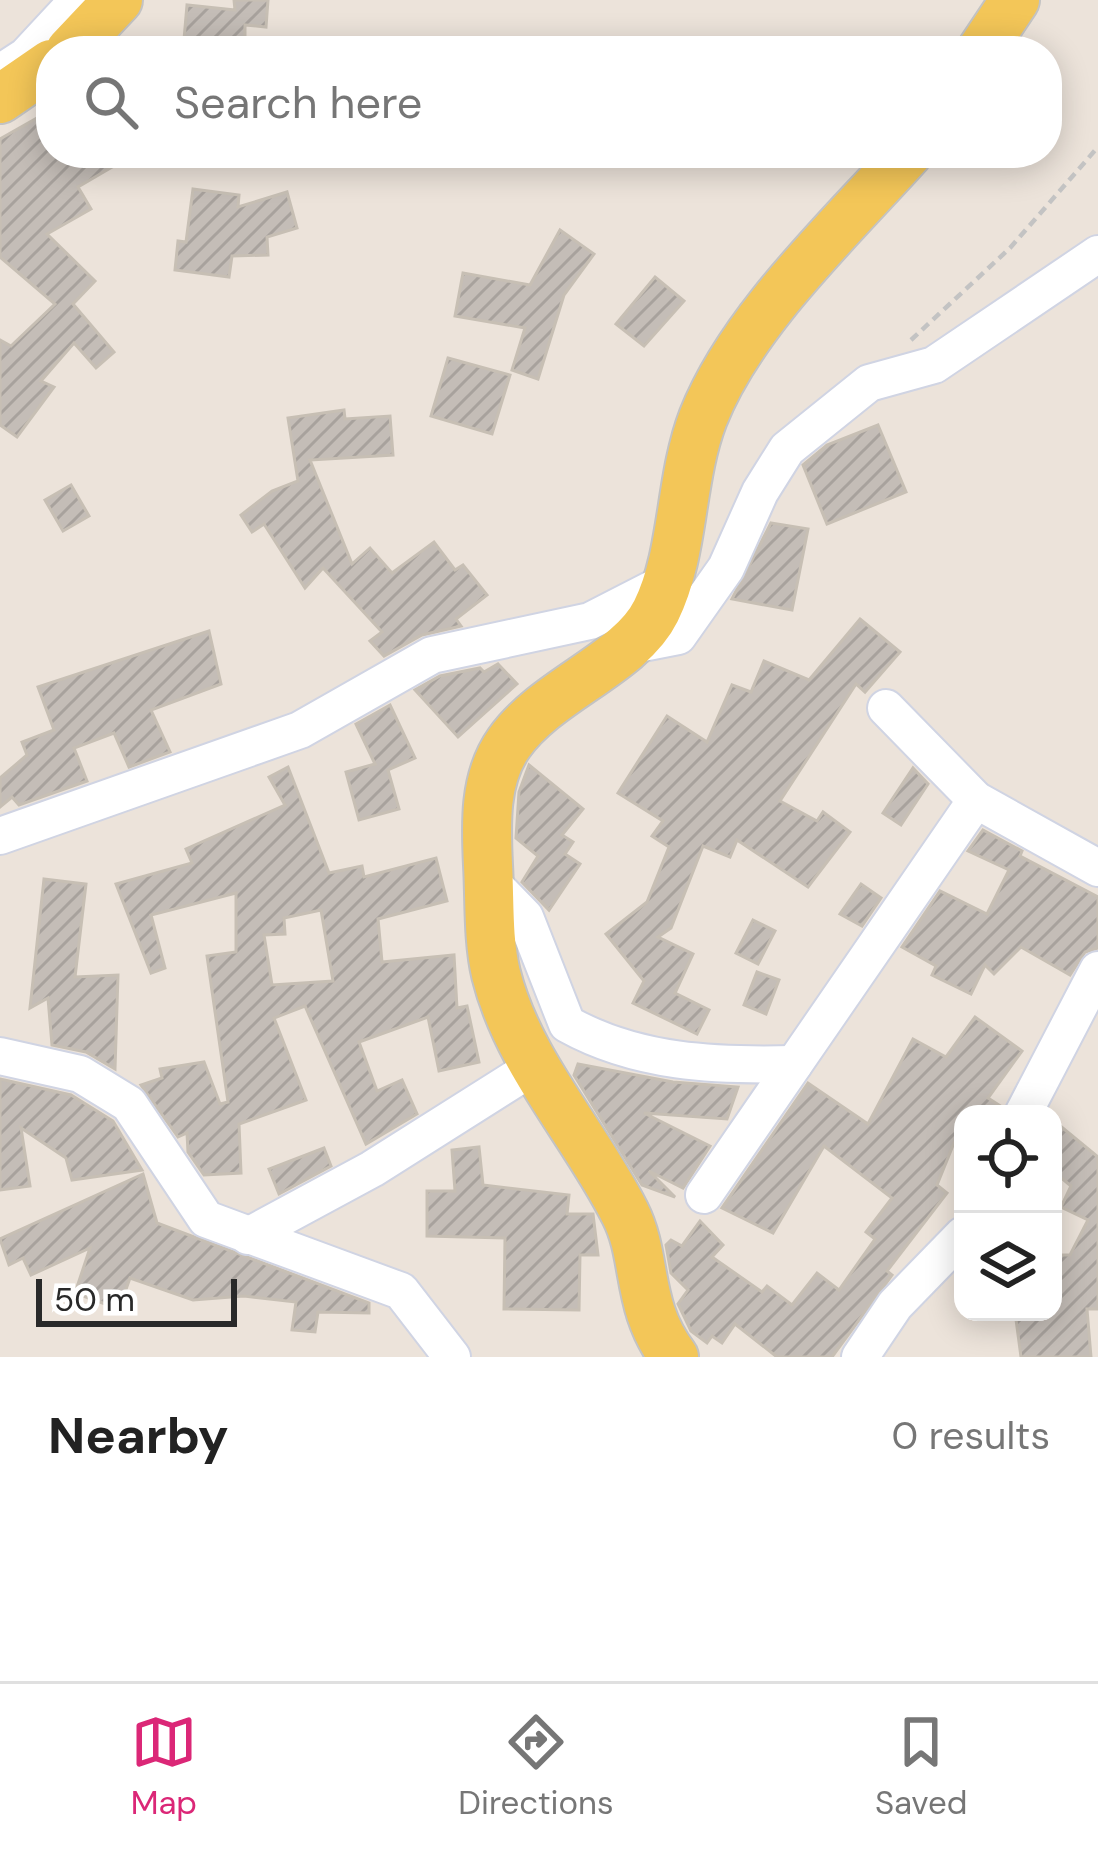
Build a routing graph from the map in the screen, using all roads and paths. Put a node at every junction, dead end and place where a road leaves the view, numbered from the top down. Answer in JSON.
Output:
{"nodes":[{"id":1,"x":78,"y":0,"type":"edge"},
{"id":2,"x":118,"y":0,"type":"edge"},
{"id":3,"x":1016,"y":0,"type":"edge"},
{"id":4,"x":45,"y":36,"type":"edge"},
{"id":5,"x":84,"y":36,"type":"edge"},
{"id":6,"x":991,"y":36,"type":"edge"},
{"id":7,"x":36,"y":45,"type":"edge"},
{"id":8,"x":0,"y":73,"type":"edge"},
{"id":9,"x":36,"y":74,"type":"edge"},
{"id":10,"x":0,"y":99,"type":"edge"},
{"id":11,"x":1098,"y":147,"type":"edge"},
{"id":12,"x":895,"y":168,"type":"edge"},
{"id":13,"x":1098,"y":254,"type":"edge"},
{"id":14,"x":869,"y":383,"type":"junction"},
{"id":15,"x":670,"y":580,"type":"junction"},
{"id":16,"x":627,"y":646,"type":"junction"},
{"id":17,"x":886,"y":707,"type":"dead end"},
{"id":18,"x":976,"y":800,"type":"junction"},
{"id":19,"x":0,"y":836,"type":"edge"},
{"id":20,"x":1089,"y":863,"type":"edge"},
{"id":21,"x":489,"y":880,"type":"junction"},
{"id":22,"x":1098,"y":900,"type":"edge"},
{"id":23,"x":1098,"y":970,"type":"edge"},
{"id":24,"x":0,"y":1056,"type":"edge"},
{"id":25,"x":794,"y":1064,"type":"junction"},
{"id":26,"x":535,"y":1066,"type":"junction"},
{"id":27,"x":1028,"y":1105,"type":"edge"},
{"id":28,"x":704,"y":1195,"type":"dead end"},
{"id":29,"x":248,"y":1236,"type":"junction"},
{"id":30,"x":954,"y":1244,"type":"edge"},
{"id":31,"x":452,"y":1357,"type":"edge"},
{"id":32,"x":674,"y":1357,"type":"edge"},
{"id":33,"x":860,"y":1357,"type":"edge"}],
"edges":[{"from":1,"to":4,"type":"street"},
{"from":2,"to":5,"type":"main road"},
{"from":3,"to":6,"type":"main road"},
{"from":7,"to":8,"type":"street"},
{"from":9,"to":10,"type":"main road"},
{"from":11,"to":14,"type":"path"},
{"from":12,"to":15,"type":"main road"},
{"from":13,"to":14,"type":"street"},
{"from":14,"to":16,"type":"street"},
{"from":15,"to":16,"type":"main road"},
{"from":15,"to":19,"type":"street"},
{"from":16,"to":21,"type":"main road"},
{"from":17,"to":18,"type":"street"},
{"from":18,"to":20,"type":"street"},
{"from":18,"to":25,"type":"street"},
{"from":20,"to":22,"type":"street"},
{"from":21,"to":25,"type":"street"},
{"from":21,"to":26,"type":"main road"},
{"from":23,"to":27,"type":"street"},
{"from":24,"to":29,"type":"street"},
{"from":25,"to":28,"type":"street"},
{"from":26,"to":29,"type":"street"},
{"from":26,"to":32,"type":"main road"},
{"from":29,"to":31,"type":"street"},
{"from":30,"to":33,"type":"street"}]}
